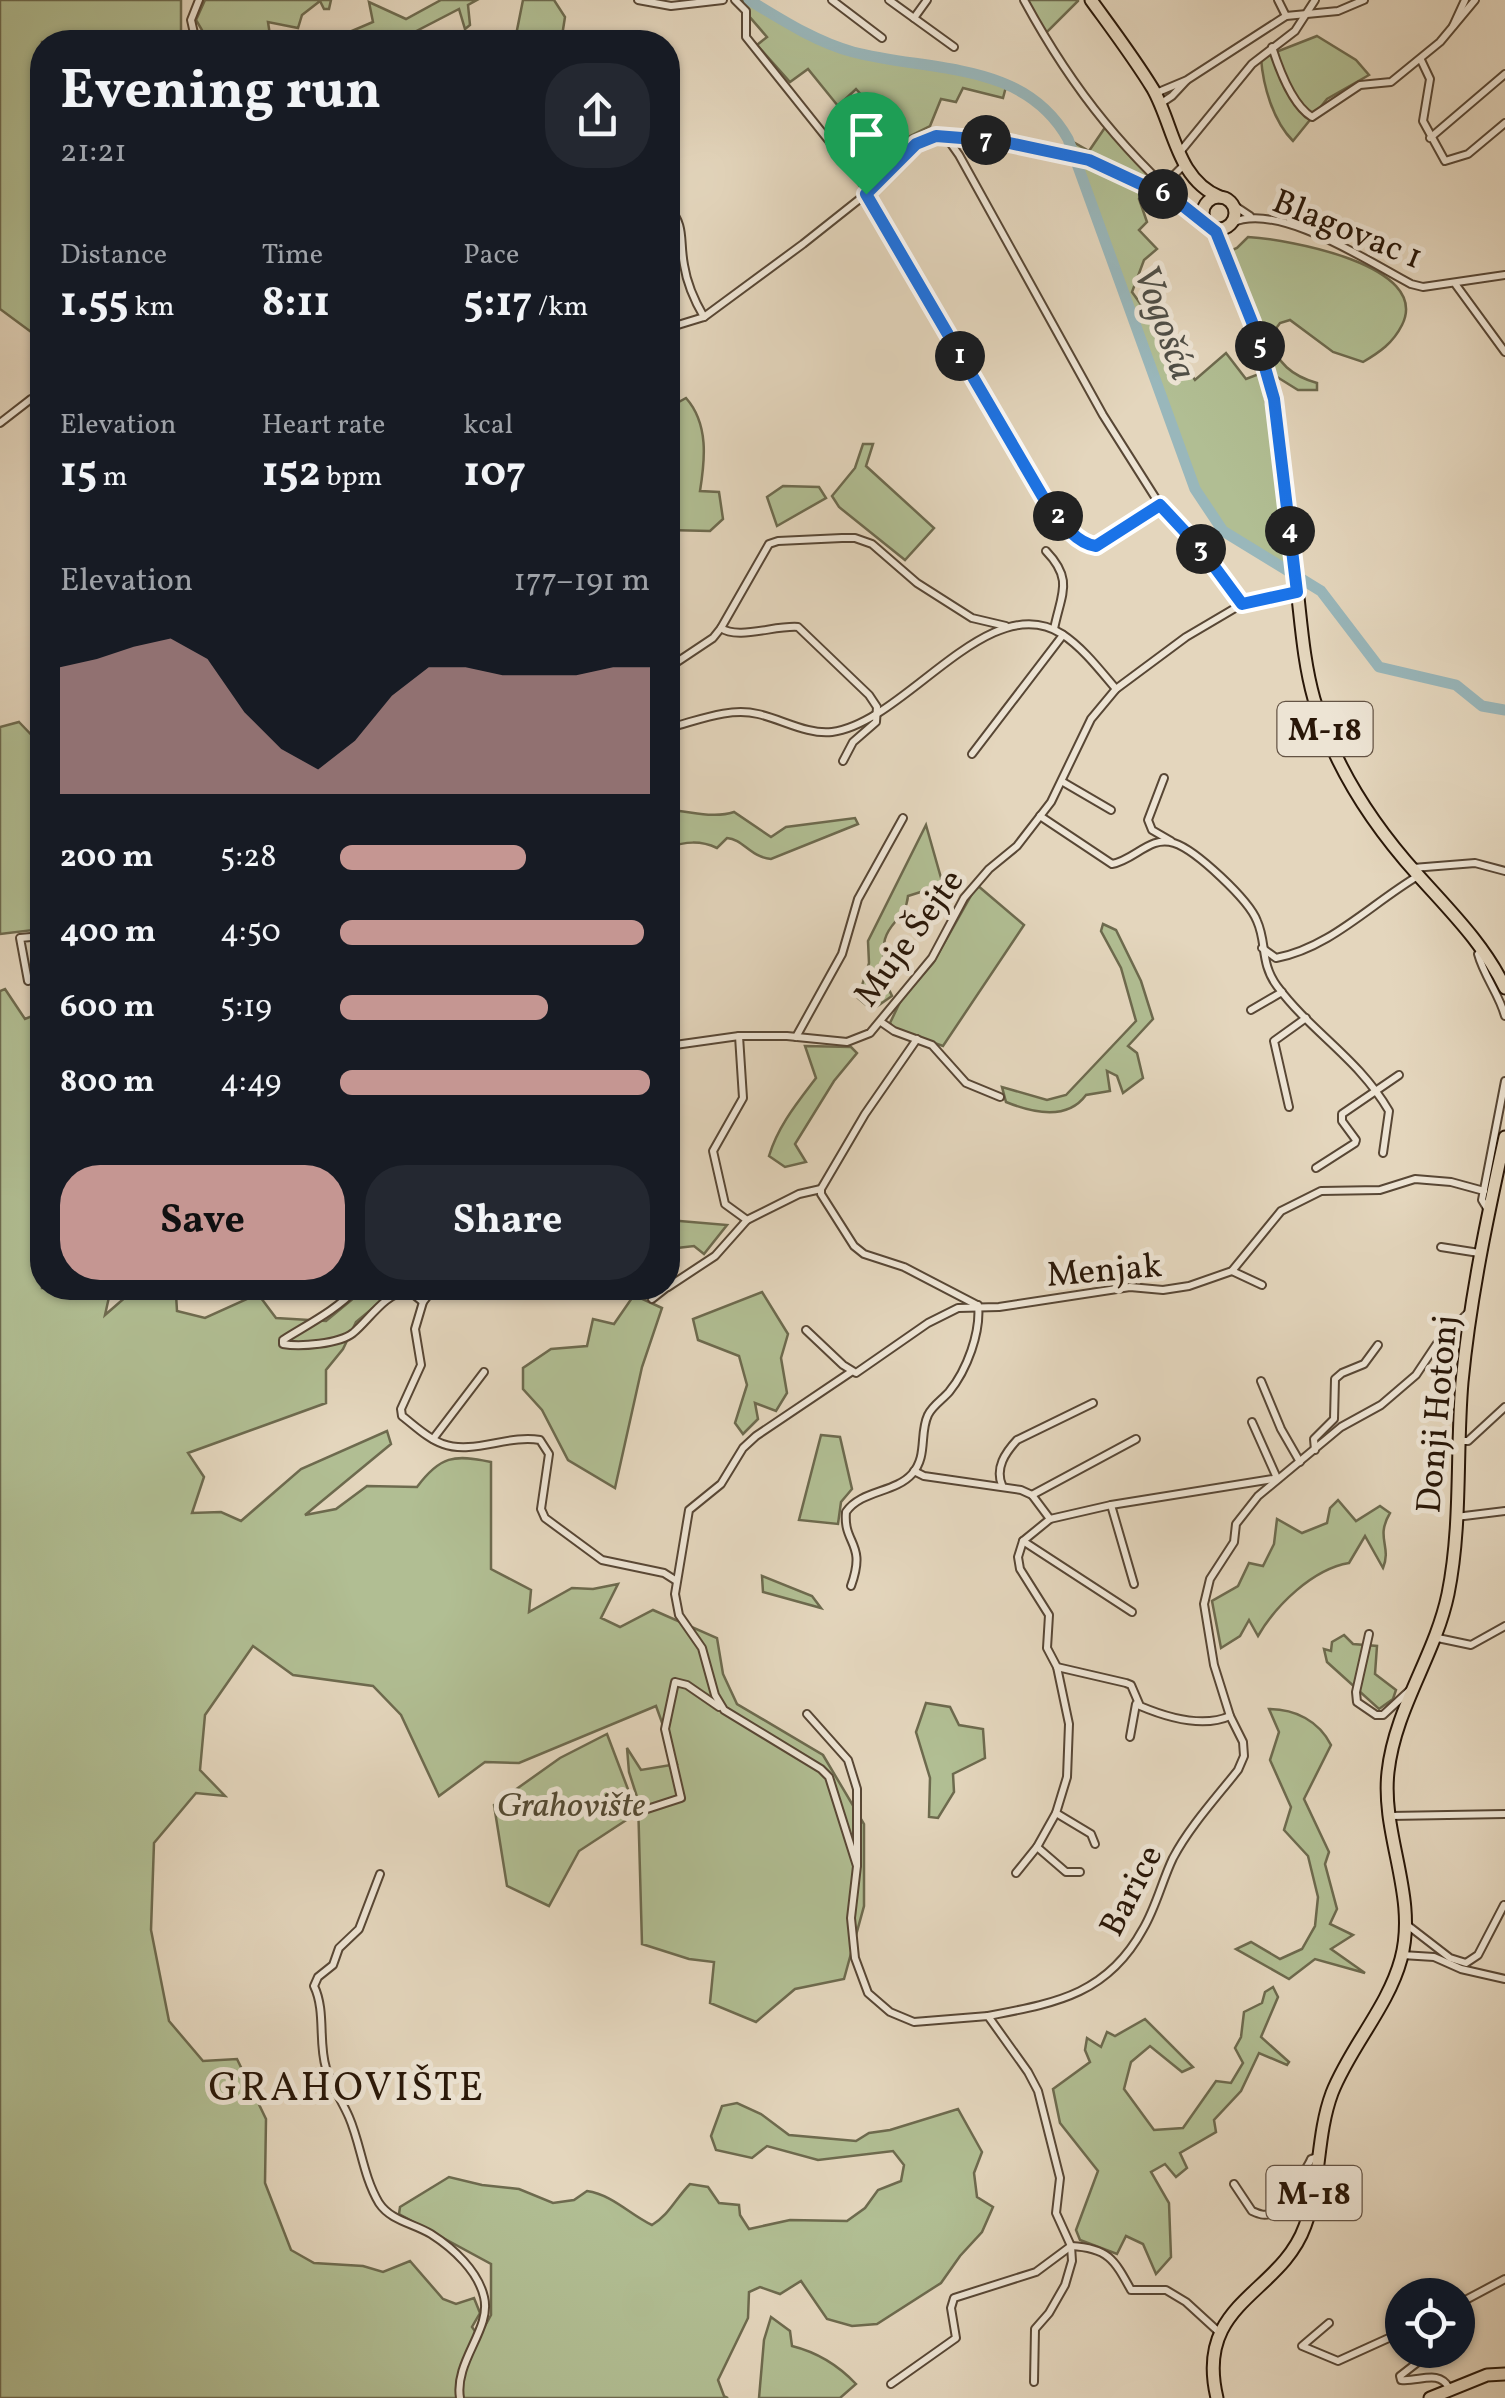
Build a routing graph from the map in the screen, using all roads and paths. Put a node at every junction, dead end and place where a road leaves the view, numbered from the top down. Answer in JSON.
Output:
{"nodes":[{"id":1,"x":199,"y":0,"type":"edge"},
{"id":2,"x":638,"y":0,"type":"edge"},
{"id":3,"x":723,"y":0,"type":"edge"},
{"id":4,"x":735,"y":0,"type":"edge"},
{"id":5,"x":832,"y":0,"type":"edge"},
{"id":6,"x":890,"y":0,"type":"edge"},
{"id":7,"x":926,"y":0,"type":"edge"},
{"id":8,"x":1024,"y":0,"type":"edge"},
{"id":9,"x":1091,"y":0,"type":"edge"},
{"id":10,"x":1278,"y":0,"type":"edge"},
{"id":11,"x":1315,"y":0,"type":"edge"},
{"id":12,"x":1364,"y":0,"type":"edge"},
{"id":13,"x":1464,"y":0,"type":"edge"},
{"id":14,"x":1474,"y":0,"type":"edge"},
{"id":15,"x":1286,"y":16,"type":"junction"},
{"id":16,"x":1306,"y":16,"type":"junction"},
{"id":17,"x":914,"y":18,"type":"junction"},
{"id":18,"x":1452,"y":29,"type":"junction"},
{"id":19,"x":193,"y":30,"type":"edge"},
{"id":20,"x":882,"y":38,"type":"dead end"},
{"id":21,"x":1272,"y":46,"type":"junction"},
{"id":22,"x":954,"y":48,"type":"dead end"},
{"id":23,"x":1421,"y":60,"type":"junction"},
{"id":24,"x":1505,"y":74,"type":"edge"},
{"id":25,"x":1187,"y":80,"type":"junction"},
{"id":26,"x":1172,"y":96,"type":"junction"},
{"id":27,"x":1158,"y":98,"type":"junction"},
{"id":28,"x":1166,"y":119,"type":"junction"},
{"id":29,"x":1505,"y":123,"type":"edge"},
{"id":30,"x":947,"y":138,"type":"junction"},
{"id":31,"x":1430,"y":138,"type":"junction"},
{"id":32,"x":1179,"y":164,"type":"junction"},
{"id":33,"x":1158,"y":181,"type":"junction"},
{"id":34,"x":1200,"y":186,"type":"junction"},
{"id":35,"x":866,"y":194,"type":"junction"},
{"id":36,"x":1220,"y":197,"type":"junction"},
{"id":37,"x":1180,"y":204,"type":"junction"},
{"id":38,"x":1232,"y":204,"type":"junction"},
{"id":39,"x":1199,"y":212,"type":"junction"},
{"id":40,"x":1251,"y":216,"type":"junction"},
{"id":41,"x":1230,"y":225,"type":"junction"},
{"id":42,"x":680,"y":227,"type":"edge"},
{"id":43,"x":1210,"y":227,"type":"junction"},
{"id":44,"x":1223,"y":246,"type":"junction"},
{"id":45,"x":1505,"y":275,"type":"edge"},
{"id":46,"x":1456,"y":285,"type":"junction"},
{"id":47,"x":704,"y":317,"type":"junction"},
{"id":48,"x":680,"y":324,"type":"edge"},
{"id":49,"x":1505,"y":352,"type":"edge"},
{"id":50,"x":30,"y":402,"type":"edge"},
{"id":51,"x":0,"y":423,"type":"edge"},
{"id":52,"x":1160,"y":505,"type":"junction"},
{"id":53,"x":1046,"y":551,"type":"dead end"},
{"id":54,"x":1296,"y":585,"type":"junction"},
{"id":55,"x":1242,"y":604,"type":"junction"},
{"id":56,"x":1007,"y":626,"type":"junction"},
{"id":57,"x":721,"y":628,"type":"junction"},
{"id":58,"x":1054,"y":630,"type":"junction"},
{"id":59,"x":1063,"y":635,"type":"junction"},
{"id":60,"x":680,"y":660,"type":"edge"},
{"id":61,"x":1116,"y":688,"type":"junction"},
{"id":62,"x":878,"y":715,"type":"junction"},
{"id":63,"x":680,"y":725,"type":"edge"},
{"id":64,"x":972,"y":754,"type":"dead end"},
{"id":65,"x":842,"y":761,"type":"dead end"},
{"id":66,"x":1164,"y":778,"type":"dead end"},
{"id":67,"x":1063,"y":782,"type":"junction"},
{"id":68,"x":1110,"y":810,"type":"dead end"},
{"id":69,"x":1040,"y":816,"type":"junction"},
{"id":70,"x":903,"y":818,"type":"dead end"},
{"id":71,"x":1172,"y":842,"type":"junction"},
{"id":72,"x":1505,"y":870,"type":"edge"},
{"id":73,"x":1415,"y":872,"type":"junction"},
{"id":74,"x":30,"y":937,"type":"edge"},
{"id":75,"x":1261,"y":947,"type":"junction"},
{"id":76,"x":1482,"y":949,"type":"junction"},
{"id":77,"x":28,"y":981,"type":"dead end"},
{"id":78,"x":1505,"y":988,"type":"edge"},
{"id":79,"x":1282,"y":992,"type":"junction"},
{"id":80,"x":1251,"y":1010,"type":"dead end"},
{"id":81,"x":1505,"y":1016,"type":"edge"},
{"id":82,"x":1306,"y":1018,"type":"junction"},
{"id":83,"x":880,"y":1022,"type":"junction"},
{"id":84,"x":740,"y":1036,"type":"junction"},
{"id":85,"x":796,"y":1037,"type":"junction"},
{"id":86,"x":917,"y":1039,"type":"junction"},
{"id":87,"x":680,"y":1044,"type":"edge"},
{"id":88,"x":1399,"y":1074,"type":"dead end"},
{"id":89,"x":1505,"y":1081,"type":"edge"},
{"id":90,"x":1377,"y":1090,"type":"junction"},
{"id":91,"x":1000,"y":1097,"type":"dead end"},
{"id":92,"x":1289,"y":1107,"type":"dead end"},
{"id":93,"x":1505,"y":1137,"type":"edge"},
{"id":94,"x":1383,"y":1153,"type":"dead end"},
{"id":95,"x":1316,"y":1168,"type":"dead end"},
{"id":96,"x":821,"y":1189,"type":"junction"},
{"id":97,"x":1484,"y":1191,"type":"junction"},
{"id":98,"x":1488,"y":1210,"type":"junction"},
{"id":99,"x":746,"y":1220,"type":"junction"},
{"id":100,"x":1441,"y":1247,"type":"dead end"},
{"id":101,"x":1480,"y":1253,"type":"junction"},
{"id":102,"x":1232,"y":1271,"type":"junction"},
{"id":103,"x":680,"y":1279,"type":"edge"},
{"id":104,"x":1262,"y":1285,"type":"dead end"},
{"id":105,"x":346,"y":1300,"type":"edge"},
{"id":106,"x":387,"y":1300,"type":"edge"},
{"id":107,"x":420,"y":1300,"type":"edge"},
{"id":108,"x":423,"y":1302,"type":"joint"},
{"id":109,"x":978,"y":1305,"type":"junction"},
{"id":110,"x":1470,"y":1311,"type":"junction"},
{"id":111,"x":806,"y":1330,"type":"dead end"},
{"id":112,"x":1378,"y":1345,"type":"dead end"},
{"id":113,"x":484,"y":1372,"type":"dead end"},
{"id":114,"x":851,"y":1372,"type":"junction"},
{"id":115,"x":1261,"y":1381,"type":"dead end"},
{"id":116,"x":1093,"y":1403,"type":"dead end"},
{"id":117,"x":1505,"y":1406,"type":"edge"},
{"id":118,"x":1252,"y":1422,"type":"dead end"},
{"id":119,"x":433,"y":1439,"type":"junction"},
{"id":120,"x":1136,"y":1439,"type":"dead end"},
{"id":121,"x":1459,"y":1441,"type":"junction"},
{"id":122,"x":1315,"y":1450,"type":"junction"},
{"id":123,"x":1300,"y":1462,"type":"junction"},
{"id":124,"x":914,"y":1472,"type":"junction"},
{"id":125,"x":1279,"y":1478,"type":"junction"},
{"id":126,"x":1003,"y":1486,"type":"junction"},
{"id":127,"x":1032,"y":1496,"type":"junction"},
{"id":128,"x":1111,"y":1504,"type":"junction"},
{"id":129,"x":1505,"y":1512,"type":"edge"},
{"id":130,"x":1455,"y":1518,"type":"junction"},
{"id":131,"x":1050,"y":1519,"type":"junction"},
{"id":132,"x":1023,"y":1541,"type":"junction"},
{"id":133,"x":674,"y":1580,"type":"junction"},
{"id":134,"x":1134,"y":1584,"type":"dead end"},
{"id":135,"x":851,"y":1586,"type":"dead end"},
{"id":136,"x":1132,"y":1612,"type":"dead end"},
{"id":137,"x":1505,"y":1626,"type":"edge"},
{"id":138,"x":1368,"y":1634,"type":"dead end"},
{"id":139,"x":1433,"y":1638,"type":"junction"},
{"id":140,"x":1056,"y":1667,"type":"junction"},
{"id":141,"x":1409,"y":1691,"type":"junction"},
{"id":142,"x":1137,"y":1703,"type":"junction"},
{"id":143,"x":724,"y":1710,"type":"junction"},
{"id":144,"x":807,"y":1714,"type":"dead end"},
{"id":145,"x":1230,"y":1716,"type":"junction"},
{"id":146,"x":1130,"y":1737,"type":"dead end"},
{"id":147,"x":642,"y":1811,"type":"dead end"},
{"id":148,"x":1056,"y":1813,"type":"junction"},
{"id":149,"x":1505,"y":1814,"type":"edge"},
{"id":150,"x":1389,"y":1816,"type":"junction"},
{"id":151,"x":1095,"y":1844,"type":"dead end"},
{"id":152,"x":1037,"y":1847,"type":"junction"},
{"id":153,"x":857,"y":1866,"type":"junction"},
{"id":154,"x":1080,"y":1872,"type":"dead end"},
{"id":155,"x":1016,"y":1873,"type":"dead end"},
{"id":156,"x":380,"y":1874,"type":"dead end"},
{"id":157,"x":1504,"y":1905,"type":"edge"},
{"id":158,"x":1405,"y":1923,"type":"junction"},
{"id":159,"x":1402,"y":1955,"type":"junction"},
{"id":160,"x":1505,"y":1979,"type":"edge"},
{"id":161,"x":988,"y":2016,"type":"junction"},
{"id":162,"x":1318,"y":2157,"type":"junction"},
{"id":163,"x":1234,"y":2184,"type":"dead end"},
{"id":164,"x":1070,"y":2246,"type":"junction"},
{"id":165,"x":1505,"y":2279,"type":"edge"},
{"id":166,"x":1475,"y":2295,"type":"edge"},
{"id":167,"x":1329,"y":2324,"type":"dead end"},
{"id":168,"x":1221,"y":2334,"type":"junction"},
{"id":169,"x":1385,"y":2340,"type":"edge"},
{"id":170,"x":1410,"y":2368,"type":"edge"},
{"id":171,"x":1505,"y":2374,"type":"edge"},
{"id":172,"x":1034,"y":2382,"type":"dead end"},
{"id":173,"x":891,"y":2384,"type":"dead end"},
{"id":174,"x":1449,"y":2388,"type":"junction"},
{"id":175,"x":460,"y":2398,"type":"edge"},
{"id":176,"x":1214,"y":2398,"type":"edge"},
{"id":177,"x":1430,"y":2398,"type":"edge"}],
"edges":[{"from":1,"to":19,"type":"street"},
{"from":2,"to":3,"type":"street"},
{"from":4,"to":35,"type":"street"},
{"from":5,"to":20,"type":"street"},
{"from":6,"to":17,"type":"street"},
{"from":7,"to":17,"type":"street"},
{"from":8,"to":33,"type":"street"},
{"from":9,"to":27,"type":"main road"},
{"from":10,"to":15,"type":"street"},
{"from":11,"to":16,"type":"street"},
{"from":12,"to":16,"type":"street"},
{"from":13,"to":18,"type":"street"},
{"from":14,"to":18,"type":"street"},
{"from":15,"to":16,"type":"street"},
{"from":15,"to":25,"type":"street"},
{"from":16,"to":21,"type":"street"},
{"from":17,"to":22,"type":"street"},
{"from":18,"to":23,"type":"street"},
{"from":21,"to":23,"type":"street"},
{"from":21,"to":32,"type":"street"},
{"from":23,"to":31,"type":"street"},
{"from":24,"to":31,"type":"street"},
{"from":25,"to":26,"type":"street"},
{"from":25,"to":27,"type":"street"},
{"from":26,"to":27,"type":"street"},
{"from":26,"to":28,"type":"main road"},
{"from":27,"to":28,"type":"main road"},
{"from":28,"to":32,"type":"main road"},
{"from":29,"to":31,"type":"street"},
{"from":30,"to":35,"type":"street"},
{"from":30,"to":37,"type":"street"},
{"from":30,"to":52,"type":"street"},
{"from":32,"to":33,"type":"street"},
{"from":32,"to":34,"type":"main road"},
{"from":33,"to":37,"type":"street"},
{"from":34,"to":36,"type":"main road"},
{"from":34,"to":39,"type":"main road","number":"M-18"},
{"from":35,"to":47,"type":"street"},
{"from":35,"to":52,"type":"street"},
{"from":36,"to":38,"type":"main road"},
{"from":36,"to":39,"type":"main road"},
{"from":37,"to":39,"type":"street"},
{"from":38,"to":40,"type":"street"},
{"from":38,"to":41,"type":"main road"},
{"from":39,"to":43,"type":"main road","number":"M-18"},
{"from":40,"to":41,"type":"street","name":"Blagovac 1"},
{"from":40,"to":46,"type":"street","name":"Blagovac 1"},
{"from":41,"to":43,"type":"main road"},
{"from":41,"to":44,"type":"main road"},
{"from":42,"to":47,"type":"street"},
{"from":43,"to":44,"type":"main road","number":"M-18"},
{"from":44,"to":54,"type":"main road","number":"M-18"},
{"from":45,"to":46,"type":"street","name":"Blagovac 1"},
{"from":46,"to":49,"type":"street"},
{"from":47,"to":48,"type":"street"},
{"from":50,"to":51,"type":"street"},
{"from":52,"to":55,"type":"street"},
{"from":53,"to":58,"type":"street"},
{"from":54,"to":55,"type":"street","name":"Muje Šejte"},
{"from":54,"to":73,"type":"main road","number":"M-18"},
{"from":55,"to":61,"type":"street","name":"Muje Šejte"},
{"from":56,"to":57,"type":"street"},
{"from":56,"to":58,"type":"street"},
{"from":56,"to":62,"type":"street"},
{"from":57,"to":60,"type":"street"},
{"from":57,"to":62,"type":"street"},
{"from":58,"to":59,"type":"street"},
{"from":59,"to":61,"type":"street"},
{"from":59,"to":64,"type":"street"},
{"from":61,"to":67,"type":"street","name":"Muje Šejte"},
{"from":62,"to":63,"type":"street"},
{"from":62,"to":65,"type":"street"},
{"from":66,"to":71,"type":"street"},
{"from":67,"to":68,"type":"street"},
{"from":67,"to":69,"type":"street","name":"Muje Šejte"},
{"from":69,"to":71,"type":"street"},
{"from":69,"to":83,"type":"street","name":"Muje Šejte"},
{"from":70,"to":85,"type":"street","name":"Muje Šejte"},
{"from":71,"to":75,"type":"street"},
{"from":72,"to":73,"type":"street"},
{"from":73,"to":75,"type":"street"},
{"from":73,"to":76,"type":"main road","number":"M-18"},
{"from":74,"to":77,"type":"street"},
{"from":75,"to":79,"type":"street"},
{"from":76,"to":78,"type":"main road","number":"M-18"},
{"from":76,"to":81,"type":"street"},
{"from":79,"to":80,"type":"street"},
{"from":79,"to":82,"type":"street"},
{"from":82,"to":90,"type":"street"},
{"from":82,"to":92,"type":"street"},
{"from":83,"to":85,"type":"street","name":"Muje Šejte"},
{"from":83,"to":86,"type":"street"},
{"from":84,"to":85,"type":"street","name":"Muje Šejte"},
{"from":84,"to":87,"type":"street","name":"Muje Šejte"},
{"from":84,"to":99,"type":"street"},
{"from":86,"to":91,"type":"street"},
{"from":86,"to":96,"type":"street"},
{"from":88,"to":90,"type":"street"},
{"from":89,"to":97,"type":"street"},
{"from":90,"to":94,"type":"street"},
{"from":90,"to":95,"type":"street"},
{"from":93,"to":98,"type":"main road","name":"Donji Hotonj","number":"M-18"},
{"from":96,"to":99,"type":"street"},
{"from":96,"to":109,"type":"street","name":"Menjak"},
{"from":97,"to":98,"type":"street"},
{"from":97,"to":102,"type":"street"},
{"from":98,"to":101,"type":"main road","name":"Donji Hotonj","number":"M-18"},
{"from":99,"to":103,"type":"street"},
{"from":100,"to":101,"type":"street"},
{"from":101,"to":110,"type":"main road","name":"Donji Hotonj","number":"M-18"},
{"from":102,"to":104,"type":"street"},
{"from":102,"to":109,"type":"street","name":"Menjak"},
{"from":105,"to":106,"type":"street"},
{"from":107,"to":108,"type":"street"},
{"from":108,"to":119,"type":"street"},
{"from":109,"to":114,"type":"street","name":"Menjak"},
{"from":109,"to":124,"type":"street"},
{"from":110,"to":121,"type":"main road","name":"Donji Hotonj","number":"M-18"},
{"from":110,"to":122,"type":"street","name":"Barice"},
{"from":111,"to":114,"type":"street"},
{"from":112,"to":122,"type":"street","name":"Barice"},
{"from":113,"to":119,"type":"street"},
{"from":114,"to":133,"type":"street","name":"Menjak"},
{"from":115,"to":123,"type":"street"},
{"from":116,"to":126,"type":"street"},
{"from":117,"to":121,"type":"street"},
{"from":118,"to":125,"type":"street"},
{"from":119,"to":133,"type":"street"},
{"from":120,"to":127,"type":"street"},
{"from":121,"to":130,"type":"main road","name":"Donji Hotonj","number":"M-18"},
{"from":122,"to":123,"type":"street","name":"Barice"},
{"from":123,"to":125,"type":"street","name":"Barice"},
{"from":124,"to":126,"type":"street"},
{"from":124,"to":135,"type":"street"},
{"from":125,"to":128,"type":"street"},
{"from":125,"to":145,"type":"street","name":"Barice"},
{"from":126,"to":127,"type":"street"},
{"from":127,"to":131,"type":"street"},
{"from":128,"to":131,"type":"street"},
{"from":128,"to":134,"type":"street"},
{"from":129,"to":130,"type":"street"},
{"from":130,"to":139,"type":"main road","name":"Donji Hotonj","number":"M-18"},
{"from":131,"to":132,"type":"street"},
{"from":132,"to":136,"type":"street"},
{"from":132,"to":140,"type":"street"},
{"from":133,"to":143,"type":"street"},
{"from":137,"to":139,"type":"street"},
{"from":138,"to":141,"type":"street"},
{"from":139,"to":141,"type":"main road","name":"Donji Hotonj","number":"M-18"},
{"from":140,"to":142,"type":"street"},
{"from":140,"to":148,"type":"street"},
{"from":141,"to":150,"type":"main road","name":"Donji Hotonj","number":"M-18"},
{"from":142,"to":145,"type":"street"},
{"from":142,"to":146,"type":"street"},
{"from":143,"to":147,"type":"street"},
{"from":143,"to":153,"type":"street"},
{"from":144,"to":153,"type":"street","name":"Barice"},
{"from":145,"to":161,"type":"street","name":"Barice"},
{"from":148,"to":151,"type":"street","name":"Barice"},
{"from":148,"to":152,"type":"street"},
{"from":149,"to":150,"type":"street"},
{"from":150,"to":158,"type":"main road","name":"Donji Hotonj","number":"M-18"},
{"from":152,"to":154,"type":"street","name":"Barice"},
{"from":152,"to":155,"type":"street"},
{"from":153,"to":161,"type":"street","name":"Barice"},
{"from":156,"to":175,"type":"street"},
{"from":157,"to":158,"type":"street"},
{"from":158,"to":159,"type":"main road","name":"Donji Hotonj","number":"M-18"},
{"from":159,"to":160,"type":"street"},
{"from":159,"to":162,"type":"main road","name":"Donji Hotonj","number":"M-18"},
{"from":161,"to":164,"type":"street"},
{"from":162,"to":163,"type":"street"},
{"from":162,"to":168,"type":"main road","number":"M-18"},
{"from":164,"to":168,"type":"street"},
{"from":164,"to":172,"type":"street"},
{"from":164,"to":173,"type":"street"},
{"from":165,"to":166,"type":"street"},
{"from":167,"to":169,"type":"street"},
{"from":168,"to":176,"type":"main road","number":"M-18"},
{"from":170,"to":174,"type":"street"},
{"from":171,"to":174,"type":"main road"},
{"from":174,"to":177,"type":"main road"}]}
